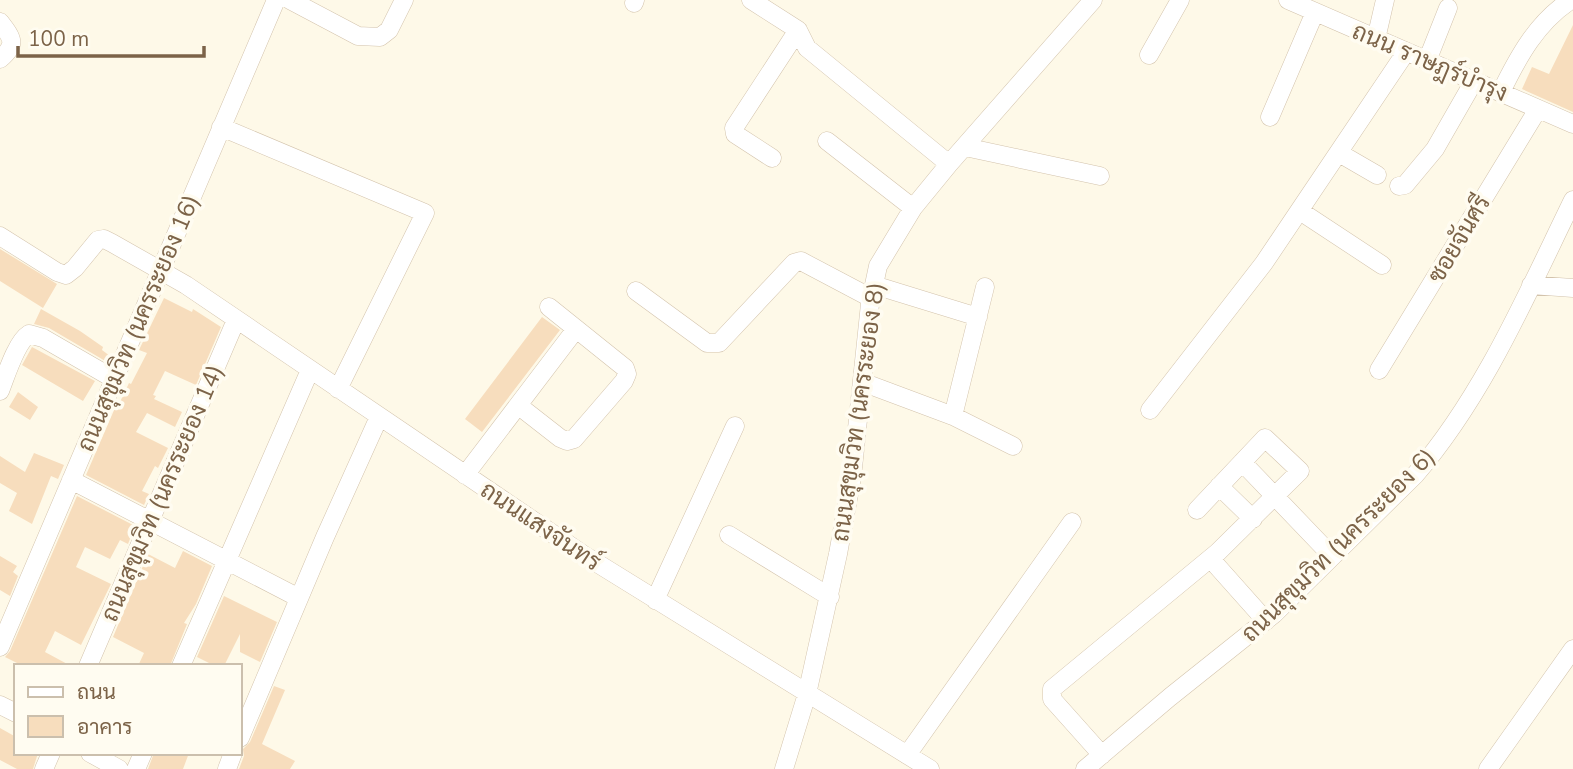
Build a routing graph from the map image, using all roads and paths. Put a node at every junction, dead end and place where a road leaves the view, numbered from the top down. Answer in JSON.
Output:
{"nodes":[{"id":1,"x":276,"y":0,"type":"edge"},
{"id":2,"x":290,"y":0,"type":"edge"},
{"id":3,"x":404,"y":0,"type":"edge"},
{"id":4,"x":751,"y":0,"type":"edge"},
{"id":5,"x":1093,"y":0,"type":"edge"},
{"id":6,"x":1180,"y":0,"type":"edge"},
{"id":7,"x":1385,"y":0,"type":"edge"},
{"id":8,"x":1571,"y":0,"type":"edge"},
{"id":9,"x":1293,"y":1,"type":"edge"},
{"id":10,"x":1552,"y":6,"type":"edge"},
{"id":11,"x":1448,"y":8,"type":"dead end"},
{"id":12,"x":1315,"y":12,"type":"junction"},
{"id":13,"x":0,"y":22,"type":"edge"},
{"id":14,"x":798,"y":30,"type":"junction"},
{"id":15,"x":1376,"y":38,"type":"junction"},
{"id":16,"x":1406,"y":52,"type":"junction"},
{"id":17,"x":1149,"y":55,"type":"dead end"},
{"id":18,"x":0,"y":59,"type":"edge"},
{"id":19,"x":1427,"y":61,"type":"junction"},
{"id":20,"x":1474,"y":81,"type":"junction"},
{"id":21,"x":1501,"y":92,"type":"junction"},
{"id":22,"x":1538,"y":108,"type":"junction"},
{"id":23,"x":1270,"y":117,"type":"dead end"},
{"id":24,"x":1573,"y":124,"type":"edge"},
{"id":25,"x":221,"y":127,"type":"junction"},
{"id":26,"x":827,"y":141,"type":"dead end"},
{"id":27,"x":965,"y":147,"type":"junction"},
{"id":28,"x":1339,"y":153,"type":"junction"},
{"id":29,"x":772,"y":158,"type":"dead end"},
{"id":30,"x":949,"y":164,"type":"junction"},
{"id":31,"x":1377,"y":175,"type":"dead end"},
{"id":32,"x":1100,"y":176,"type":"dead end"},
{"id":33,"x":1399,"y":186,"type":"dead end"},
{"id":34,"x":1573,"y":200,"type":"edge"},
{"id":35,"x":913,"y":208,"type":"junction"},
{"id":36,"x":1300,"y":211,"type":"junction"},
{"id":37,"x":0,"y":236,"type":"edge"},
{"id":38,"x":1382,"y":265,"type":"dead end"},
{"id":39,"x":160,"y":272,"type":"junction"},
{"id":40,"x":1531,"y":285,"type":"junction"},
{"id":41,"x":985,"y":287,"type":"dead end"},
{"id":42,"x":1573,"y":288,"type":"edge"},
{"id":43,"x":636,"y":291,"type":"dead end"},
{"id":44,"x":872,"y":291,"type":"junction"},
{"id":45,"x":549,"y":307,"type":"dead end"},
{"id":46,"x":978,"y":317,"type":"junction"},
{"id":47,"x":236,"y":320,"type":"junction"},
{"id":48,"x":576,"y":329,"type":"junction"},
{"id":49,"x":310,"y":370,"type":"junction"},
{"id":50,"x":1379,"y":370,"type":"dead end"},
{"id":51,"x":114,"y":379,"type":"junction"},
{"id":52,"x":862,"y":382,"type":"junction"},
{"id":53,"x":338,"y":389,"type":"junction"},
{"id":54,"x":0,"y":391,"type":"edge"},
{"id":55,"x":519,"y":406,"type":"junction"},
{"id":56,"x":1150,"y":410,"type":"dead end"},
{"id":57,"x":953,"y":416,"type":"junction"},
{"id":58,"x":379,"y":417,"type":"junction"},
{"id":59,"x":735,"y":426,"type":"dead end"},
{"id":60,"x":1013,"y":446,"type":"dead end"},
{"id":61,"x":1242,"y":462,"type":"junction"},
{"id":62,"x":465,"y":475,"type":"junction"},
{"id":63,"x":71,"y":480,"type":"junction"},
{"id":64,"x":1219,"y":486,"type":"junction"},
{"id":65,"x":1275,"y":495,"type":"junction"},
{"id":66,"x":1197,"y":510,"type":"dead end"},
{"id":67,"x":1253,"y":519,"type":"junction"},
{"id":68,"x":150,"y":520,"type":"junction"},
{"id":69,"x":1072,"y":522,"type":"dead end"},
{"id":70,"x":729,"y":535,"type":"dead end"},
{"id":71,"x":1332,"y":556,"type":"junction"},
{"id":72,"x":227,"y":560,"type":"junction"},
{"id":73,"x":1217,"y":566,"type":"dead end"},
{"id":74,"x":830,"y":597,"type":"junction"},
{"id":75,"x":299,"y":598,"type":"junction"},
{"id":76,"x":654,"y":600,"type":"junction"},
{"id":77,"x":1265,"y":621,"type":"junction"},
{"id":78,"x":0,"y":647,"type":"edge"},
{"id":79,"x":1573,"y":649,"type":"edge"},
{"id":80,"x":89,"y":664,"type":"edge"},
{"id":81,"x":182,"y":664,"type":"edge"},
{"id":82,"x":807,"y":694,"type":"junction"},
{"id":83,"x":242,"y":733,"type":"edge"},
{"id":84,"x":94,"y":755,"type":"edge"},
{"id":85,"x":907,"y":755,"type":"junction"},
{"id":86,"x":1102,"y":755,"type":"junction"},
{"id":87,"x":119,"y":769,"type":"edge"},
{"id":88,"x":784,"y":769,"type":"edge"},
{"id":89,"x":930,"y":769,"type":"edge"},
{"id":90,"x":1085,"y":769,"type":"edge"},
{"id":91,"x":1488,"y":769,"type":"edge"}],
"edges":[{"from":1,"to":25,"type":"street","name":"ถนนสุขุมวิท (นครระยอง 16)"},
{"from":2,"to":3,"type":"street"},
{"from":4,"to":14,"type":"street"},
{"from":5,"to":27,"type":"street","name":"ถนนสุขุมวิท (นครระยอง 8)"},
{"from":6,"to":17,"type":"street"},
{"from":7,"to":15,"type":"street"},
{"from":8,"to":10,"type":"street"},
{"from":9,"to":12,"type":"street","name":"ถนน ราษฎร์บำรุง"},
{"from":10,"to":21,"type":"street"},
{"from":11,"to":19,"type":"street"},
{"from":12,"to":15,"type":"street","name":"ถนน ราษฎร์บำรุง"},
{"from":12,"to":23,"type":"street"},
{"from":13,"to":18,"type":"street"},
{"from":14,"to":29,"type":"street"},
{"from":14,"to":30,"type":"street"},
{"from":15,"to":16,"type":"street","name":"ถนน ราษฎร์บำรุง"},
{"from":16,"to":19,"type":"street","name":"ถนน ราษฎร์บำรุง"},
{"from":16,"to":28,"type":"street"},
{"from":19,"to":20,"type":"street","name":"ถนน ราษฎร์บำรุง"},
{"from":20,"to":21,"type":"street","name":"ถนน ราษฎร์บำรุง"},
{"from":20,"to":33,"type":"street"},
{"from":21,"to":22,"type":"street","name":"ถนน ราษฎร์บำรุง"},
{"from":22,"to":24,"type":"street","name":"ถนน ราษฎร์บำรุง"},
{"from":22,"to":50,"type":"street","name":"ซอยจันศรี"},
{"from":25,"to":39,"type":"street","name":"ถนนสุขุมวิท (นครระยอง 16)"},
{"from":25,"to":53,"type":"street"},
{"from":26,"to":35,"type":"street"},
{"from":27,"to":30,"type":"street","name":"ถนนสุขุมวิท (นครระยอง 8)"},
{"from":27,"to":32,"type":"street"},
{"from":28,"to":31,"type":"street"},
{"from":28,"to":36,"type":"street"},
{"from":30,"to":35,"type":"street","name":"ถนนสุขุมวิท (นครระยอง 8)"},
{"from":34,"to":40,"type":"street","name":"ถนนสุขุมวิท (นครระยอง 6)"},
{"from":35,"to":44,"type":"street","name":"ถนนสุขุมวิท (นครระยอง 8)"},
{"from":36,"to":38,"type":"street"},
{"from":36,"to":56,"type":"street"},
{"from":37,"to":39,"type":"street","name":"ถนนแสงจันทร์"},
{"from":39,"to":47,"type":"street","name":"ถนนแสงจันทร์"},
{"from":39,"to":51,"type":"street","name":"ถนนสุขุมวิท (นครระยอง 16)"},
{"from":40,"to":42,"type":"street"},
{"from":40,"to":71,"type":"street","name":"ถนนสุขุมวิท (นครระยอง 6)"},
{"from":41,"to":46,"type":"street"},
{"from":43,"to":44,"type":"street"},
{"from":44,"to":46,"type":"street"},
{"from":44,"to":52,"type":"street","name":"ถนนสุขุมวิท (นครระยอง 8)"},
{"from":45,"to":48,"type":"street"},
{"from":46,"to":57,"type":"street"},
{"from":47,"to":49,"type":"street","name":"ถนนแสงจันทร์"},
{"from":47,"to":68,"type":"street","name":"ถนนสุขุมวิท (นครระยอง 14)"},
{"from":48,"to":55,"type":"street"},
{"from":48,"to":55,"type":"street"},
{"from":49,"to":53,"type":"street","name":"ถนนแสงจันทร์"},
{"from":49,"to":72,"type":"street"},
{"from":51,"to":54,"type":"street"},
{"from":51,"to":63,"type":"street","name":"ถนนสุขุมวิท (นครระยอง 16)"},
{"from":52,"to":57,"type":"street"},
{"from":52,"to":74,"type":"street","name":"ถนนสุขุมวิท (นครระยอง 8)"},
{"from":53,"to":58,"type":"street","name":"ถนนแสงจันทร์"},
{"from":55,"to":62,"type":"street"},
{"from":57,"to":60,"type":"street"},
{"from":58,"to":62,"type":"street","name":"ถนนแสงจันทร์"},
{"from":58,"to":75,"type":"street"},
{"from":59,"to":76,"type":"street"},
{"from":61,"to":64,"type":"street"},
{"from":61,"to":65,"type":"street"},
{"from":61,"to":65,"type":"street"},
{"from":62,"to":76,"type":"street","name":"ถนนแสงจันทร์"},
{"from":63,"to":68,"type":"street"},
{"from":63,"to":78,"type":"street","name":"ถนนสุขุมวิท (นครระยอง 16)"},
{"from":64,"to":66,"type":"street"},
{"from":64,"to":67,"type":"street"},
{"from":65,"to":67,"type":"street"},
{"from":65,"to":71,"type":"street"},
{"from":67,"to":86,"type":"street"},
{"from":68,"to":72,"type":"street"},
{"from":68,"to":80,"type":"street","name":"ถนนสุขุมวิท (นครระยอง 14)"},
{"from":69,"to":85,"type":"street"},
{"from":70,"to":74,"type":"street"},
{"from":71,"to":77,"type":"street","name":"ถนนสุขุมวิท (นครระยอง 6)"},
{"from":72,"to":75,"type":"street"},
{"from":72,"to":81,"type":"street"},
{"from":73,"to":77,"type":"street"},
{"from":74,"to":82,"type":"street","name":"ถนนสุขุมวิท (นครระยอง 8)"},
{"from":75,"to":83,"type":"street"},
{"from":76,"to":82,"type":"street","name":"ถนนแสงจันทร์"},
{"from":77,"to":86,"type":"street","name":"ถนนสุขุมวิท (นครระยอง 6)"},
{"from":79,"to":91,"type":"street"},
{"from":82,"to":85,"type":"street","name":"ถนนแสงจันทร์"},
{"from":82,"to":88,"type":"street","name":"ถนนสุขุมวิท (นครระยอง 8)"},
{"from":84,"to":87,"type":"street"},
{"from":85,"to":89,"type":"street","name":"ถนนแสงจันทร์"},
{"from":86,"to":90,"type":"street","name":"ถนนสุขุมวิท (นครระยอง 6)"}]}
